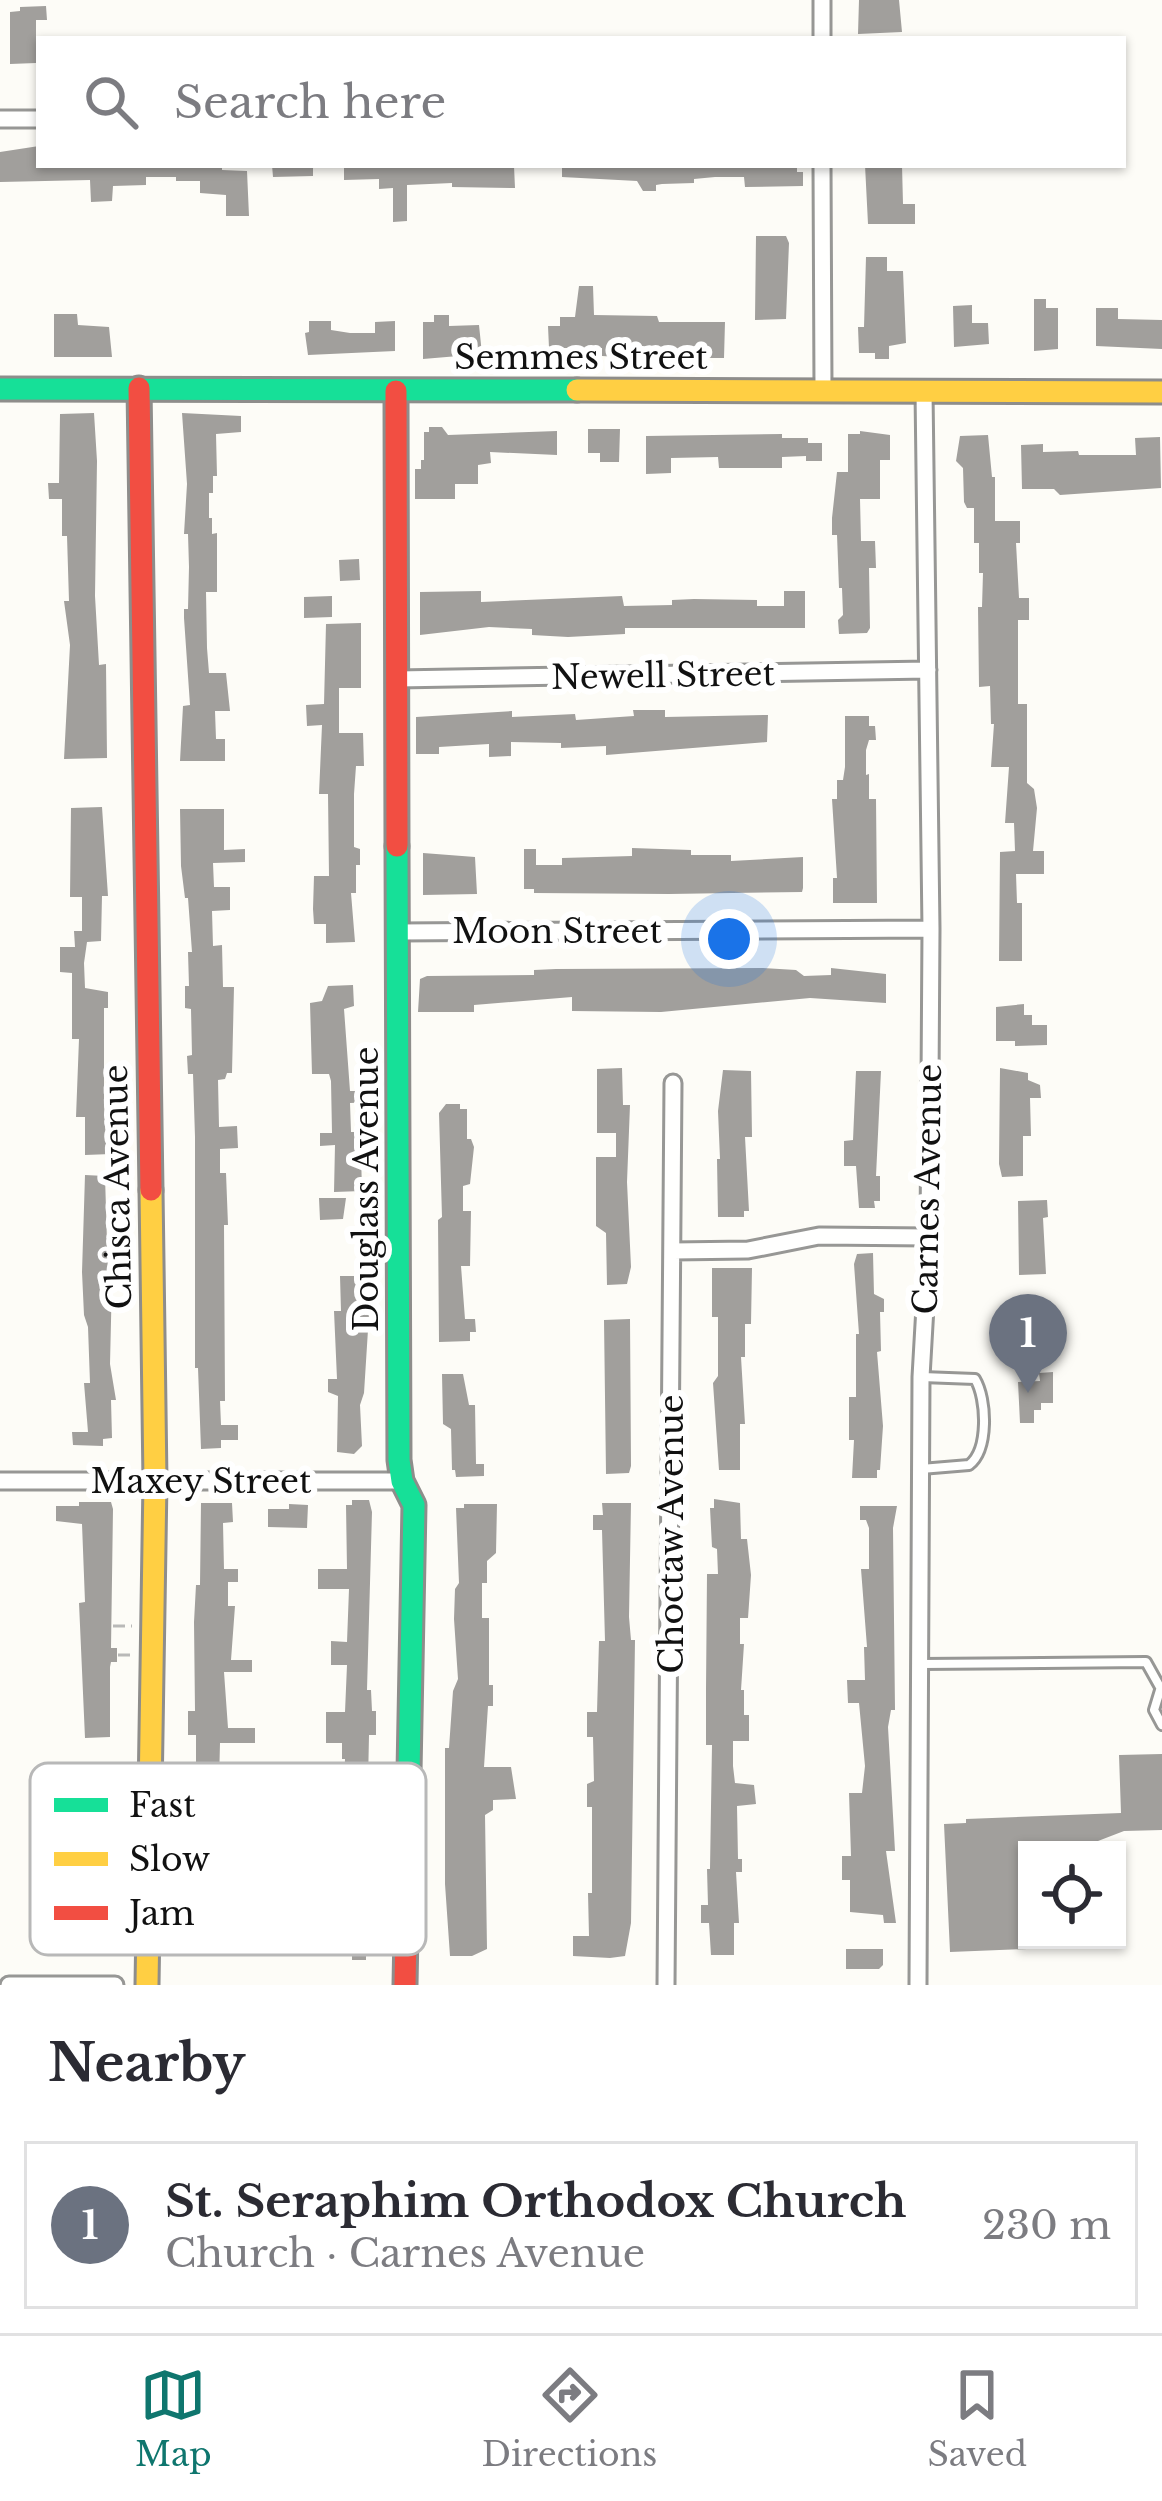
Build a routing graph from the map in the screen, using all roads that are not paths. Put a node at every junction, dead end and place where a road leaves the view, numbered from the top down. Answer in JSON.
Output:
{"nodes":[{"id":1,"x":822,"y":0,"type":"edge"},
{"id":2,"x":822,"y":36,"type":"edge"},
{"id":3,"x":36,"y":118,"type":"edge"},
{"id":4,"x":0,"y":119,"type":"edge"},
{"id":5,"x":822,"y":168,"type":"edge"},
{"id":6,"x":139,"y":388,"type":"junction"},
{"id":7,"x":823,"y":388,"type":"junction"},
{"id":8,"x":0,"y":389,"type":"edge"},
{"id":9,"x":396,"y":391,"type":"junction"},
{"id":10,"x":924,"y":392,"type":"junction"},
{"id":11,"x":1162,"y":392,"type":"edge"},
{"id":12,"x":928,"y":670,"type":"junction"},
{"id":13,"x":398,"y":679,"type":"junction"},
{"id":14,"x":931,"y":929,"type":"junction"},
{"id":15,"x":399,"y":932,"type":"junction"},
{"id":16,"x":674,"y":1083,"type":"dead end"},
{"id":17,"x":929,"y":1237,"type":"junction"},
{"id":18,"x":673,"y":1251,"type":"junction"},
{"id":19,"x":921,"y":1377,"type":"junction"},
{"id":20,"x":920,"y":1469,"type":"junction"},
{"id":21,"x":0,"y":1481,"type":"edge"},
{"id":22,"x":155,"y":1481,"type":"junction"},
{"id":23,"x":402,"y":1481,"type":"junction"},
{"id":24,"x":920,"y":1664,"type":"junction"},
{"id":25,"x":1161,"y":1687,"type":"edge"},
{"id":26,"x":1162,"y":1725,"type":"edge"},
{"id":27,"x":151,"y":1763,"type":"edge"},
{"id":28,"x":409,"y":1763,"type":"edge"},
{"id":29,"x":147,"y":1955,"type":"edge"},
{"id":30,"x":406,"y":1955,"type":"edge"},
{"id":31,"x":8,"y":1985,"type":"edge"},
{"id":32,"x":115,"y":1985,"type":"edge"},
{"id":33,"x":147,"y":1985,"type":"edge"},
{"id":34,"x":405,"y":1985,"type":"edge"},
{"id":35,"x":666,"y":1985,"type":"edge"},
{"id":36,"x":918,"y":1985,"type":"edge"}],
"edges":[{"from":1,"to":2,"type":"street"},
{"from":3,"to":4,"type":"street"},
{"from":5,"to":7,"type":"street"},
{"from":6,"to":8,"type":"street","name":"Semmes Street"},
{"from":6,"to":9,"type":"street","name":"Semmes Street"},
{"from":6,"to":22,"type":"street","name":"Chisca Avenue"},
{"from":7,"to":9,"type":"street","name":"Semmes Street"},
{"from":7,"to":10,"type":"street","name":"Semmes Street"},
{"from":9,"to":13,"type":"street","name":"Douglass Avenue"},
{"from":10,"to":11,"type":"street","name":"Semmes Street"},
{"from":10,"to":12,"type":"street","name":"Carnes Avenue"},
{"from":12,"to":13,"type":"street","name":"Newell Street"},
{"from":12,"to":14,"type":"street","name":"Carnes Avenue"},
{"from":13,"to":15,"type":"street","name":"Douglass Avenue"},
{"from":14,"to":15,"type":"street","name":"Moon Street"},
{"from":14,"to":17,"type":"street","name":"Carnes Avenue"},
{"from":15,"to":23,"type":"street","name":"Douglass Avenue"},
{"from":16,"to":18,"type":"street","name":"Choctaw Avenue"},
{"from":17,"to":18,"type":"street"},
{"from":17,"to":19,"type":"street","name":"Carnes Avenue"},
{"from":18,"to":35,"type":"street","name":"Choctaw Avenue"},
{"from":19,"to":20,"type":"street","name":"Carnes Avenue"},
{"from":19,"to":20,"type":"lane"},
{"from":20,"to":24,"type":"street","name":"Carnes Avenue"},
{"from":21,"to":22,"type":"street","name":"Maxey Street"},
{"from":22,"to":23,"type":"street","name":"Maxey Street"},
{"from":22,"to":27,"type":"street","name":"Chisca Avenue"},
{"from":23,"to":28,"type":"street","name":"Douglass Avenue"},
{"from":24,"to":25,"type":"lane"},
{"from":24,"to":36,"type":"street","name":"Carnes Avenue"},
{"from":25,"to":26,"type":"lane"},
{"from":29,"to":33,"type":"street","name":"Chisca Avenue"},
{"from":30,"to":34,"type":"street","name":"Douglass Avenue"},
{"from":31,"to":32,"type":"street"}]}
